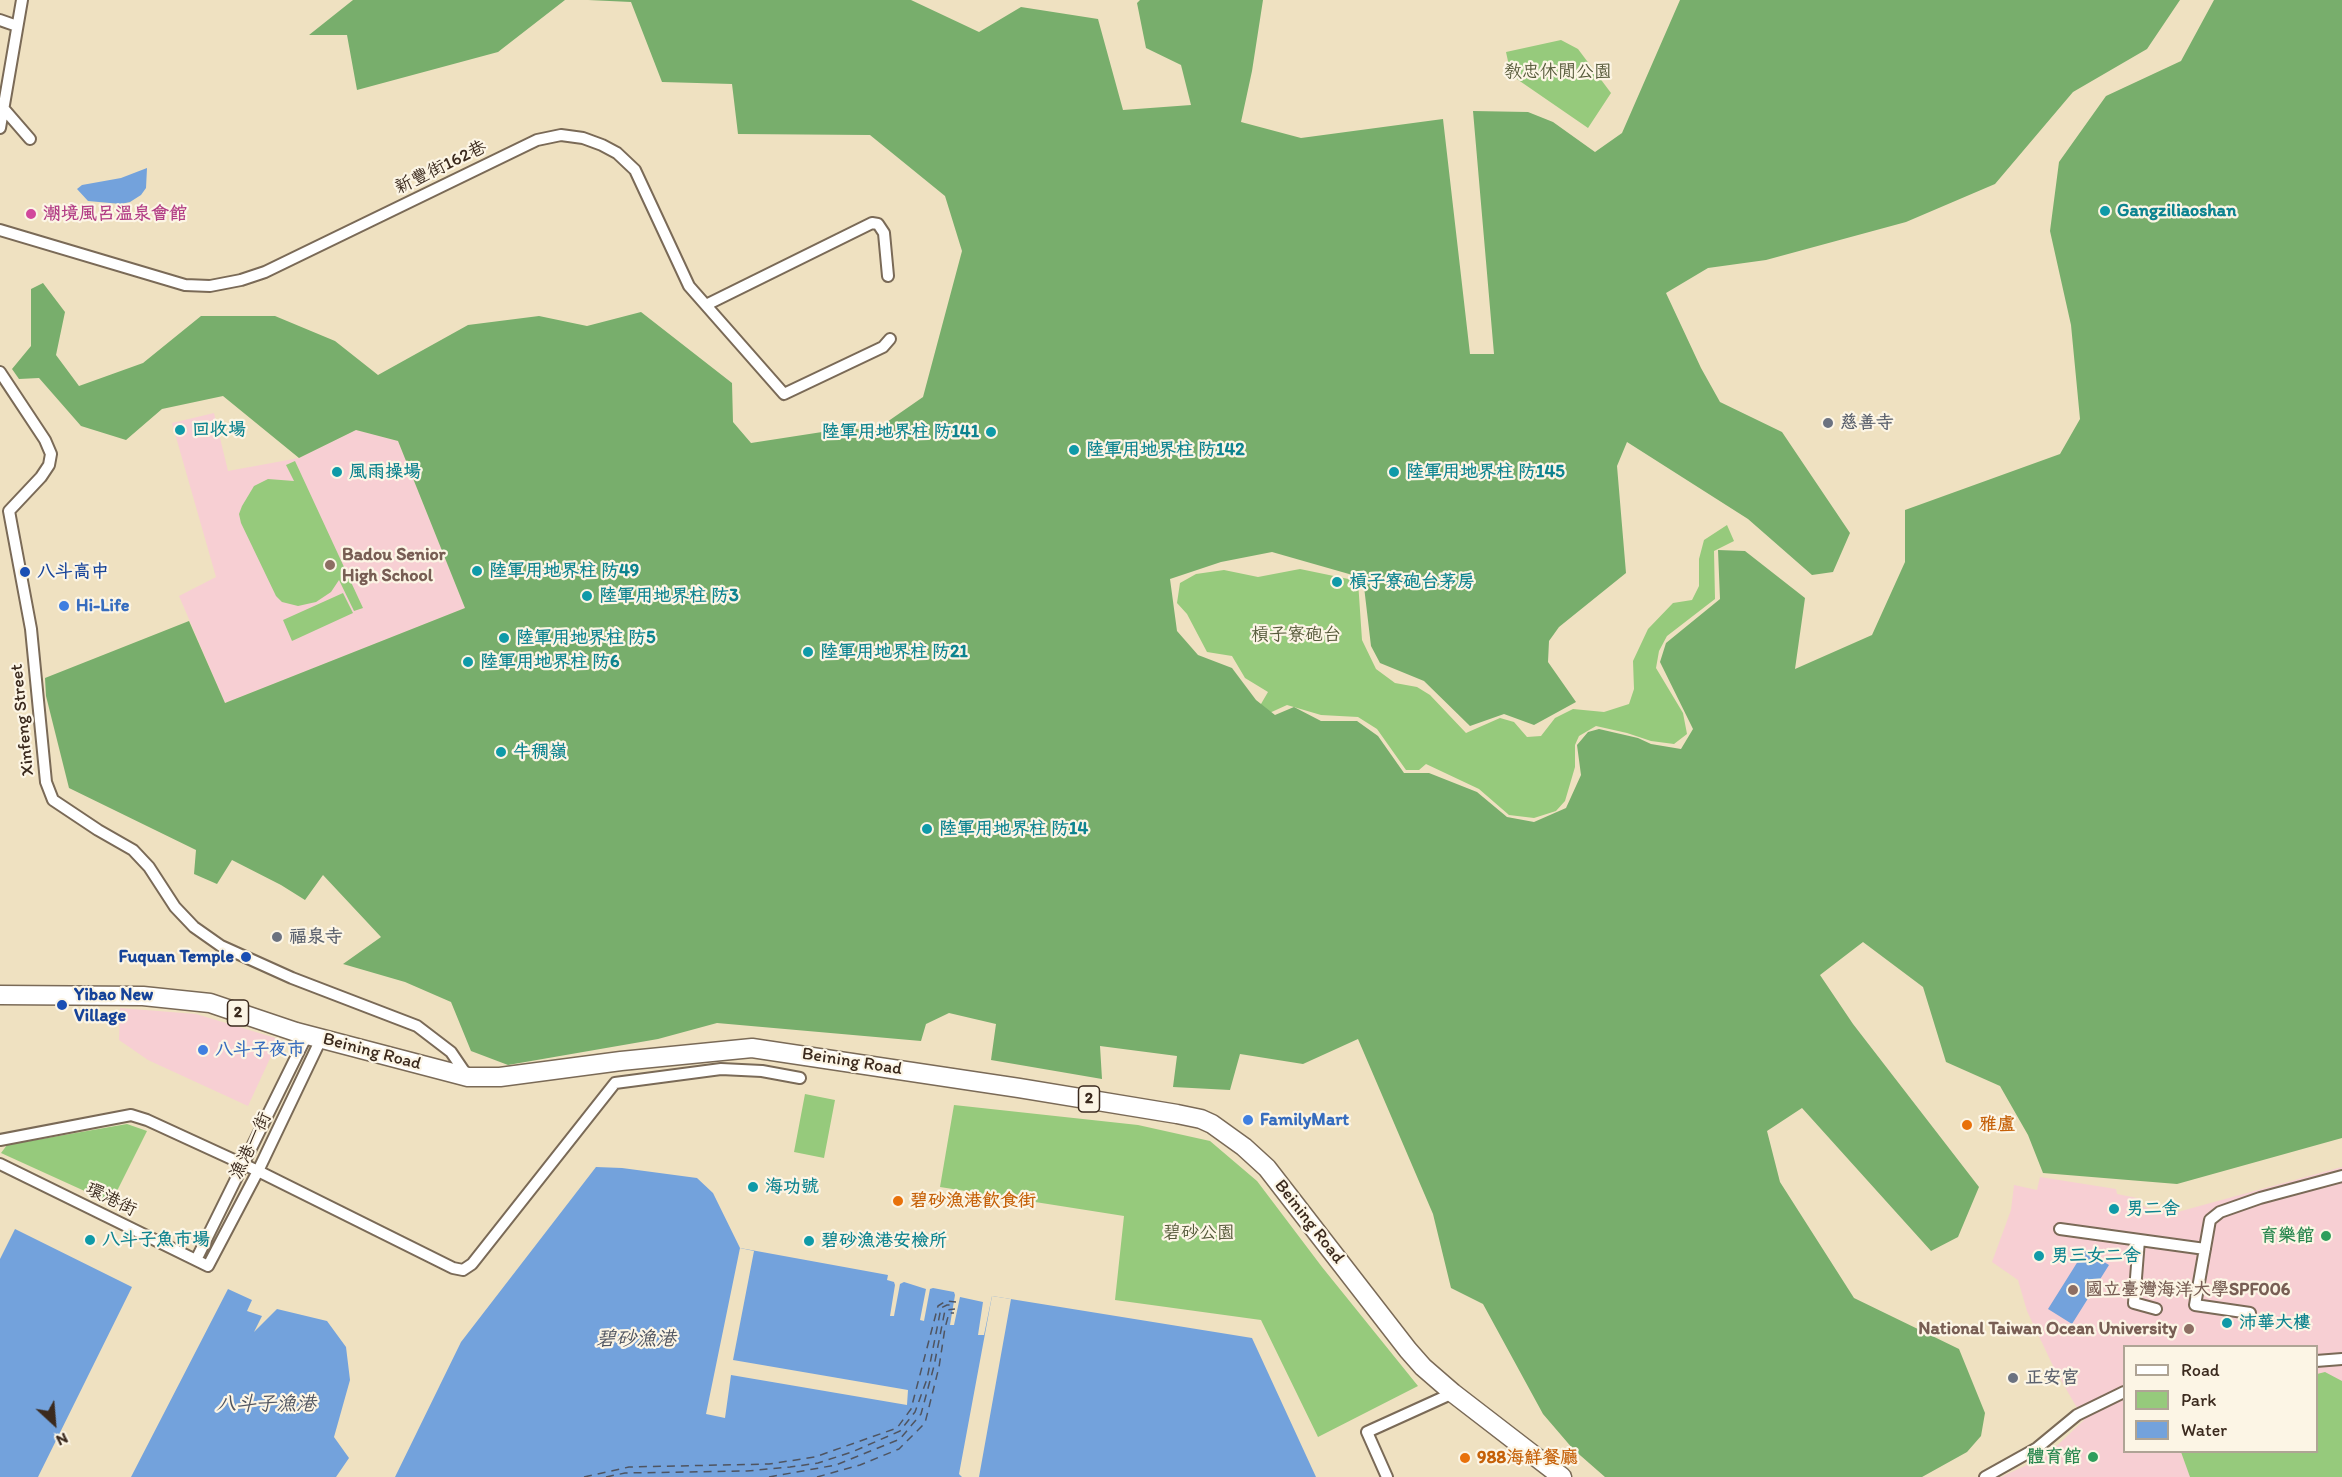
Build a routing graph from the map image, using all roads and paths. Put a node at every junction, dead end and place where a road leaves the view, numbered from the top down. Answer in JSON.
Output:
{"nodes":[{"id":1,"x":22,"y":0,"type":"edge"},
{"id":2,"x":0,"y":20,"type":"edge"},
{"id":3,"x":17,"y":26,"type":"junction"},
{"id":4,"x":4,"y":109,"type":"junction"},
{"id":5,"x":0,"y":128,"type":"edge"},
{"id":6,"x":30,"y":139,"type":"dead end"},
{"id":7,"x":0,"y":230,"type":"edge"},
{"id":8,"x":888,"y":276,"type":"dead end"},
{"id":9,"x":706,"y":304,"type":"junction"},
{"id":10,"x":890,"y":339,"type":"dead end"},
{"id":11,"x":0,"y":372,"type":"edge"},
{"id":12,"x":0,"y":995,"type":"edge"},
{"id":13,"x":314,"y":1037,"type":"junction"},
{"id":14,"x":468,"y":1077,"type":"junction"},
{"id":15,"x":800,"y":1078,"type":"dead end"},
{"id":16,"x":0,"y":1140,"type":"edge"},
{"id":17,"x":0,"y":1164,"type":"edge"},
{"id":18,"x":242,"y":1165,"type":"junction"},
{"id":19,"x":258,"y":1171,"type":"junction"},
{"id":20,"x":2342,"y":1176,"type":"edge"},
{"id":21,"x":2060,"y":1229,"type":"dead end"},
{"id":22,"x":2139,"y":1240,"type":"junction"},
{"id":23,"x":2205,"y":1249,"type":"junction"},
{"id":24,"x":196,"y":1260,"type":"junction"},
{"id":25,"x":208,"y":1266,"type":"joint"},
{"id":26,"x":2156,"y":1309,"type":"dead end"},
{"id":27,"x":2250,"y":1313,"type":"dead end"},
{"id":28,"x":2342,"y":1359,"type":"edge"},
{"id":29,"x":2318,"y":1361,"type":"edge"},
{"id":30,"x":2123,"y":1392,"type":"edge"},
{"id":31,"x":1453,"y":1393,"type":"junction"},
{"id":32,"x":1388,"y":1477,"type":"edge"},
{"id":33,"x":1562,"y":1477,"type":"edge"},
{"id":34,"x":1985,"y":1477,"type":"edge"}],
"edges":[{"from":1,"to":3,"type":"street"},
{"from":2,"to":3,"type":"street"},
{"from":3,"to":4,"type":"street"},
{"from":4,"to":5,"type":"street"},
{"from":4,"to":6,"type":"street"},
{"from":7,"to":9,"type":"street","name":"新豐街162巷"},
{"from":8,"to":9,"type":"street"},
{"from":9,"to":10,"type":"street","name":"新豐街162巷"},
{"from":11,"to":14,"type":"street","name":"Xinfeng Street"},
{"from":12,"to":13,"type":"main road","name":"Beining Road","number":"2"},
{"from":13,"to":14,"type":"main road","name":"Beining Road","number":"2"},
{"from":13,"to":18,"type":"street","name":"漁港一街"},
{"from":13,"to":19,"type":"street","name":"漁港一街"},
{"from":14,"to":31,"type":"main road","name":"Beining Road","number":"2"},
{"from":15,"to":19,"type":"street"},
{"from":16,"to":18,"type":"street"},
{"from":17,"to":24,"type":"street","name":"環港街"},
{"from":18,"to":19,"type":"street"},
{"from":18,"to":24,"type":"street","name":"漁港一街"},
{"from":19,"to":25,"type":"street","name":"漁港一街"},
{"from":20,"to":23,"type":"street"},
{"from":21,"to":22,"type":"street"},
{"from":22,"to":23,"type":"street"},
{"from":22,"to":26,"type":"street"},
{"from":23,"to":27,"type":"street"},
{"from":24,"to":25,"type":"street","name":"環港街"},
{"from":28,"to":29,"type":"street"},
{"from":30,"to":34,"type":"street"},
{"from":31,"to":32,"type":"street"},
{"from":31,"to":33,"type":"main road","name":"Beining Road","number":"2"}]}
